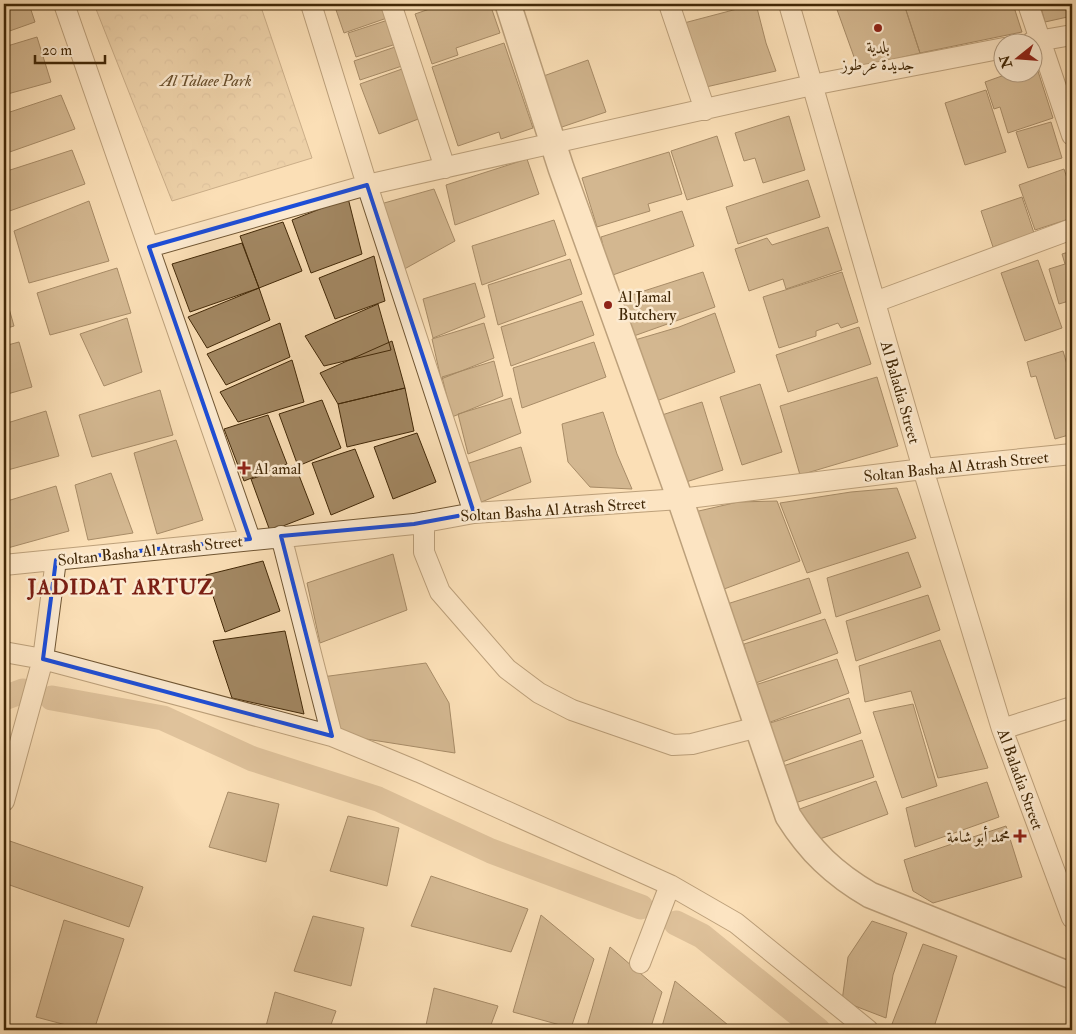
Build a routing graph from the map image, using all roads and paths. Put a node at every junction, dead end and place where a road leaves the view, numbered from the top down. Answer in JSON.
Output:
{"nodes":[{"id":1,"x":64,"y":4,"type":"edge"},
{"id":2,"x":311,"y":4,"type":"edge"},
{"id":3,"x":391,"y":4,"type":"edge"},
{"id":4,"x":508,"y":4,"type":"edge"},
{"id":5,"x":669,"y":4,"type":"edge"},
{"id":6,"x":789,"y":4,"type":"edge"},
{"id":7,"x":1028,"y":4,"type":"edge"},
{"id":8,"x":1034,"y":32,"type":"edge"},
{"id":9,"x":1072,"y":35,"type":"edge"},
{"id":10,"x":1044,"y":40,"type":"edge"},
{"id":11,"x":994,"y":50,"type":"edge"},
{"id":12,"x":1044,"y":63,"type":"edge"},
{"id":13,"x":812,"y":86,"type":"junction"},
{"id":14,"x":705,"y":110,"type":"junction"},
{"id":15,"x":1072,"y":135,"type":"edge"},
{"id":16,"x":554,"y":144,"type":"junction"},
{"id":17,"x":445,"y":168,"type":"junction"},
{"id":18,"x":367,"y":185,"type":"junction"},
{"id":19,"x":1072,"y":229,"type":"edge"},
{"id":20,"x":149,"y":247,"type":"junction"},
{"id":21,"x":875,"y":302,"type":"junction"},
{"id":22,"x":1072,"y":454,"type":"edge"},
{"id":23,"x":923,"y":469,"type":"junction"},
{"id":24,"x":680,"y":499,"type":"junction"},
{"id":25,"x":474,"y":513,"type":"junction"},
{"id":26,"x":424,"y":522,"type":"junction"},
{"id":27,"x":281,"y":536,"type":"junction"},
{"id":28,"x":250,"y":539,"type":"junction"},
{"id":29,"x":56,"y":560,"type":"junction"},
{"id":30,"x":4,"y":565,"type":"edge"},
{"id":31,"x":4,"y":652,"type":"edge"},
{"id":32,"x":43,"y":659,"type":"junction"},
{"id":33,"x":1072,"y":707,"type":"edge"},
{"id":34,"x":758,"y":727,"type":"junction"},
{"id":35,"x":1002,"y":729,"type":"junction"},
{"id":36,"x":332,"y":736,"type":"junction"},
{"id":37,"x":4,"y":801,"type":"edge"},
{"id":38,"x":670,"y":885,"type":"junction"},
{"id":39,"x":1072,"y":918,"type":"edge"},
{"id":40,"x":640,"y":963,"type":"dead end"},
{"id":41,"x":1072,"y":976,"type":"edge"},
{"id":42,"x":868,"y":1030,"type":"edge"}],
"edges":[{"from":1,"to":20,"type":"street"},
{"from":2,"to":18,"type":"street"},
{"from":3,"to":17,"type":"street"},
{"from":4,"to":16,"type":"street"},
{"from":5,"to":14,"type":"street"},
{"from":6,"to":13,"type":"street","name":"Al Baladia Street"},
{"from":7,"to":8,"type":"street"},
{"from":9,"to":10,"type":"street"},
{"from":11,"to":13,"type":"street"},
{"from":12,"to":15,"type":"street"},
{"from":13,"to":14,"type":"street"},
{"from":13,"to":21,"type":"street","name":"Al Baladia Street"},
{"from":14,"to":16,"type":"street"},
{"from":16,"to":17,"type":"street"},
{"from":16,"to":24,"type":"street"},
{"from":17,"to":18,"type":"street"},
{"from":18,"to":20,"type":"street"},
{"from":18,"to":25,"type":"street"},
{"from":19,"to":21,"type":"street"},
{"from":20,"to":28,"type":"street"},
{"from":21,"to":23,"type":"street","name":"Al Baladia Street"},
{"from":22,"to":23,"type":"street","name":"Soltan Basha Al Atrash Street"},
{"from":23,"to":24,"type":"street","name":"Soltan Basha Al Atrash Street"},
{"from":23,"to":35,"type":"street","name":"Al Baladia Street"},
{"from":24,"to":25,"type":"street","name":"Soltan Basha Al Atrash Street"},
{"from":24,"to":34,"type":"street"},
{"from":25,"to":26,"type":"street","name":"Soltan Basha Al Atrash Street"},
{"from":26,"to":27,"type":"street","name":"Soltan Basha Al Atrash Street"},
{"from":26,"to":34,"type":"street"},
{"from":27,"to":28,"type":"street","name":"Soltan Basha Al Atrash Street"},
{"from":27,"to":36,"type":"street"},
{"from":28,"to":29,"type":"street","name":"Soltan Basha Al Atrash Street"},
{"from":29,"to":30,"type":"street","name":"Soltan Basha Al Atrash Street"},
{"from":29,"to":32,"type":"street"},
{"from":31,"to":32,"type":"street"},
{"from":32,"to":36,"type":"street"},
{"from":32,"to":37,"type":"street"},
{"from":33,"to":35,"type":"street"},
{"from":34,"to":41,"type":"street"},
{"from":35,"to":39,"type":"street","name":"Al Baladia Street"},
{"from":36,"to":38,"type":"street"},
{"from":38,"to":40,"type":"street"},
{"from":38,"to":42,"type":"street"}]}
